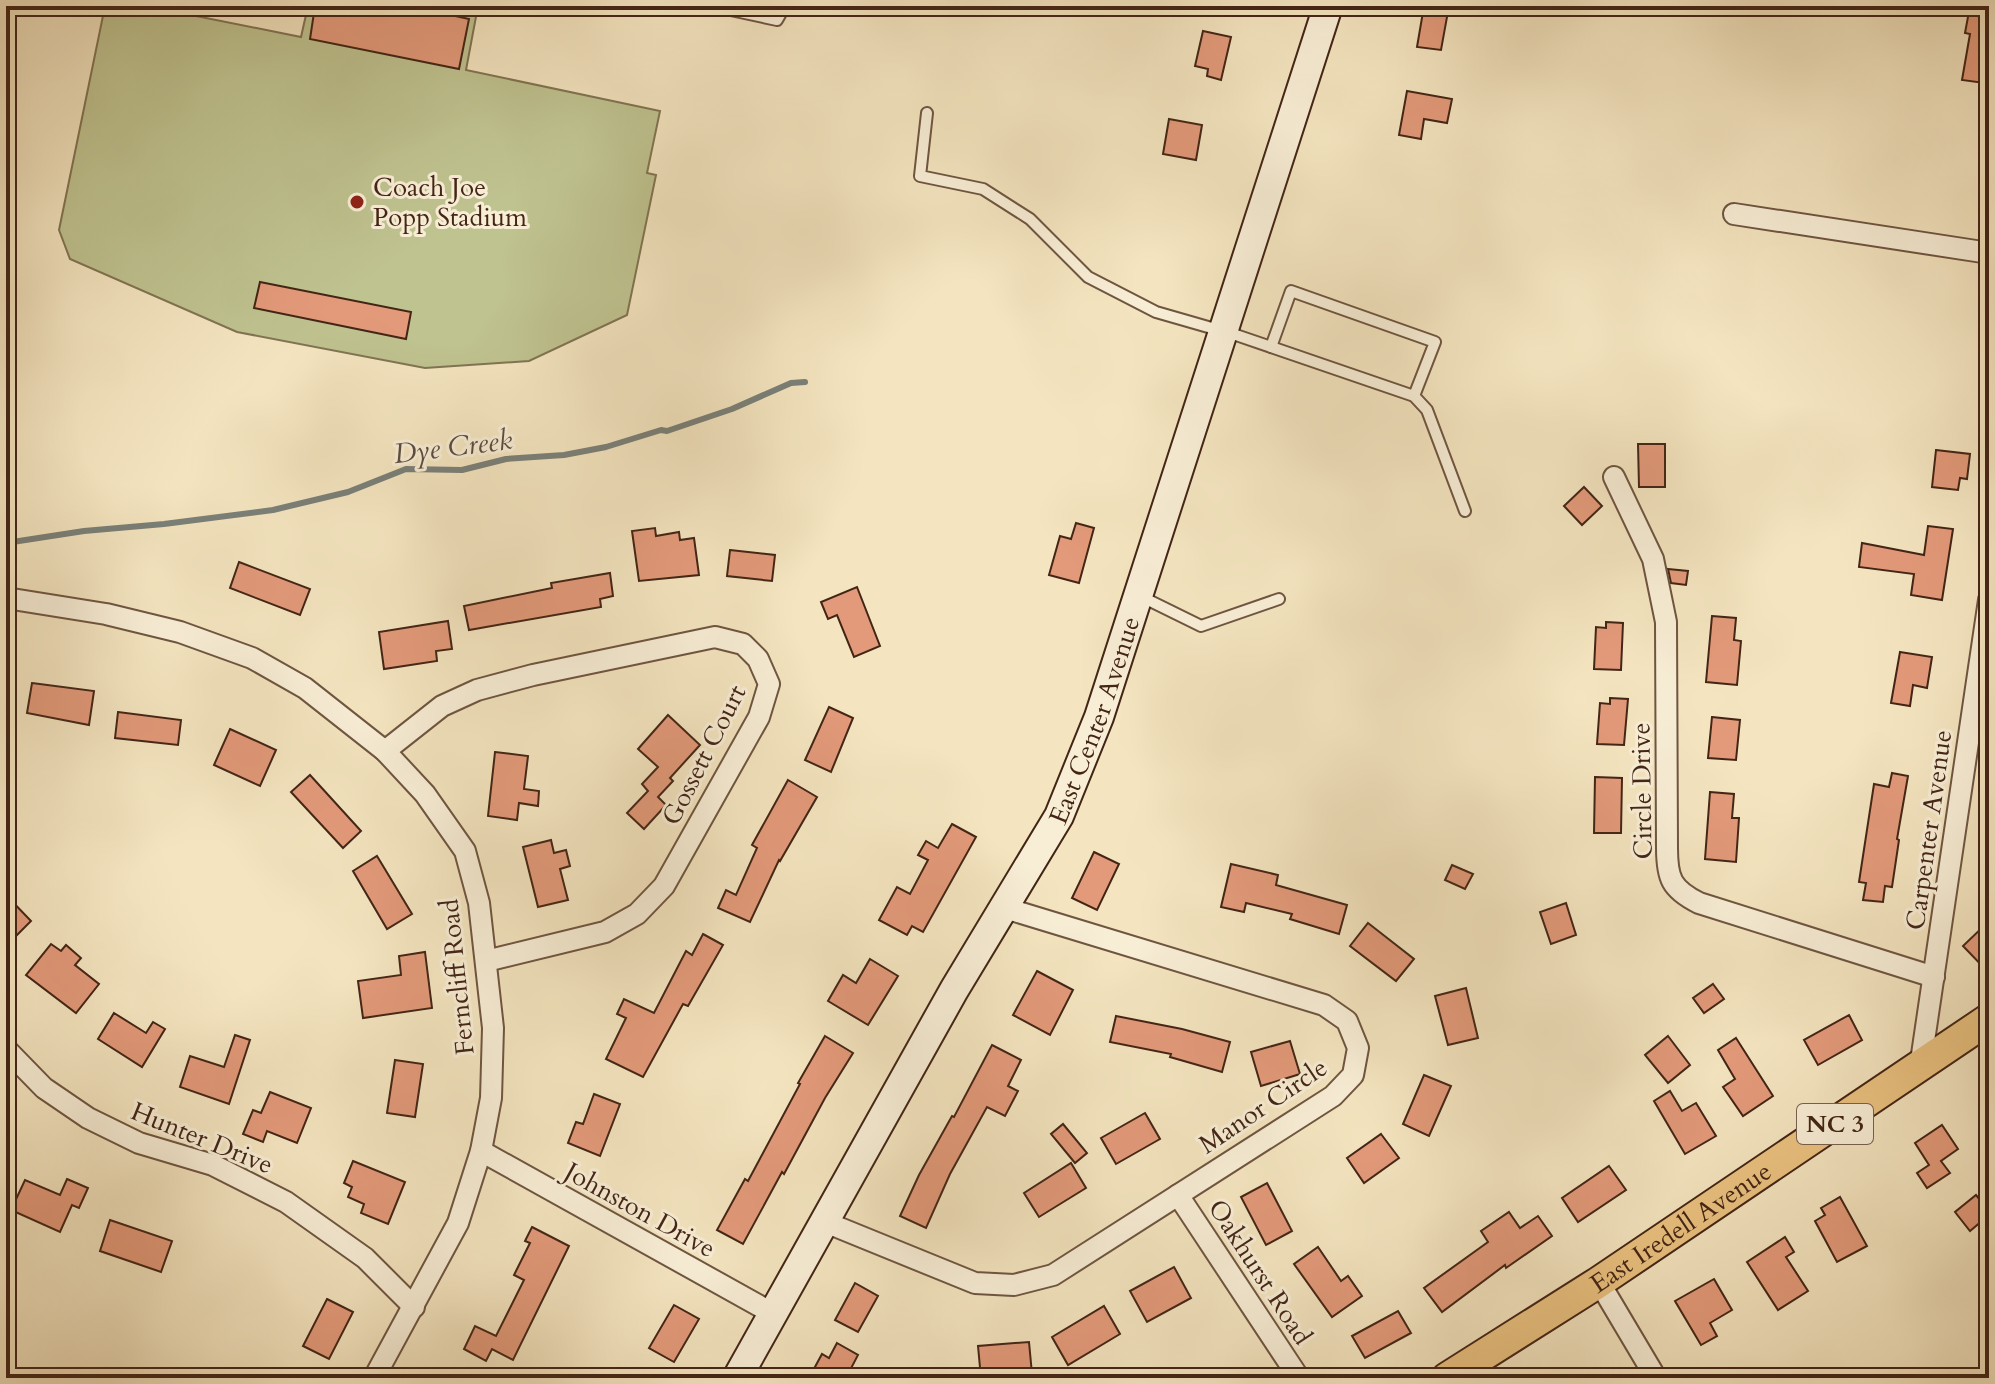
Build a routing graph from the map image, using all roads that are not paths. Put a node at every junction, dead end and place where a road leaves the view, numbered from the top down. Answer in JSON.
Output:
{"nodes":[{"id":1,"x":712,"y":6,"type":"edge"},
{"id":2,"x":785,"y":6,"type":"edge"},
{"id":3,"x":1328,"y":6,"type":"edge"},
{"id":4,"x":927,"y":113,"type":"dead end"},
{"id":5,"x":1734,"y":214,"type":"dead end"},
{"id":6,"x":1989,"y":253,"type":"edge"},
{"id":7,"x":1222,"y":332,"type":"junction"},
{"id":8,"x":1271,"y":347,"type":"junction"},
{"id":9,"x":1414,"y":396,"type":"junction"},
{"id":10,"x":1614,"y":477,"type":"dead end"},
{"id":11,"x":1465,"y":511,"type":"dead end"},
{"id":12,"x":1138,"y":596,"type":"junction"},
{"id":13,"x":6,"y":598,"type":"edge"},
{"id":14,"x":1279,"y":599,"type":"dead end"},
{"id":15,"x":1989,"y":600,"type":"edge"},
{"id":16,"x":385,"y":751,"type":"junction"},
{"id":17,"x":1005,"y":908,"type":"junction"},
{"id":18,"x":486,"y":961,"type":"junction"},
{"id":19,"x":1934,"y":977,"type":"junction"},
{"id":20,"x":1989,"y":1019,"type":"edge"},
{"id":21,"x":6,"y":1049,"type":"edge"},
{"id":22,"x":1920,"y":1068,"type":"junction"},
{"id":23,"x":481,"y":1151,"type":"junction"},
{"id":24,"x":1178,"y":1195,"type":"junction"},
{"id":25,"x":825,"y":1222,"type":"junction"},
{"id":26,"x":1599,"y":1282,"type":"junction"},
{"id":27,"x":414,"y":1307,"type":"junction"},
{"id":28,"x":774,"y":1314,"type":"junction"},
{"id":29,"x":374,"y":1378,"type":"edge"},
{"id":30,"x":737,"y":1378,"type":"edge"},
{"id":31,"x":1299,"y":1378,"type":"edge"},
{"id":32,"x":1447,"y":1378,"type":"edge"},
{"id":33,"x":1656,"y":1378,"type":"edge"}],
"edges":[{"from":1,"to":2,"type":"lane"},
{"from":3,"to":7,"type":"street","name":"East Center Avenue"},
{"from":4,"to":7,"type":"lane"},
{"from":5,"to":6,"type":"street"},
{"from":7,"to":8,"type":"lane"},
{"from":7,"to":12,"type":"street","name":"East Center Avenue"},
{"from":8,"to":9,"type":"lane"},
{"from":8,"to":9,"type":"lane"},
{"from":9,"to":11,"type":"lane"},
{"from":10,"to":19,"type":"street","name":"Circle Drive"},
{"from":12,"to":14,"type":"lane"},
{"from":12,"to":17,"type":"street","name":"East Center Avenue"},
{"from":13,"to":16,"type":"street","name":"Ferncliff Road"},
{"from":15,"to":19,"type":"street","name":"Carpenter Avenue"},
{"from":16,"to":18,"type":"street","name":"Ferncliff Road"},
{"from":16,"to":18,"type":"street","name":"Gossett Court"},
{"from":17,"to":24,"type":"street","name":"Manor Circle"},
{"from":17,"to":25,"type":"street","name":"East Center Avenue"},
{"from":18,"to":23,"type":"street","name":"Ferncliff Road"},
{"from":19,"to":22,"type":"street","name":"Carpenter Avenue"},
{"from":20,"to":22,"type":"main road","name":"East Iredell Avenue","number":"NC 3"},
{"from":21,"to":27,"type":"street","name":"Hunter Drive"},
{"from":22,"to":26,"type":"main road","name":"East Iredell Avenue","number":"NC 3"},
{"from":23,"to":27,"type":"street","name":"Ferncliff Road"},
{"from":23,"to":28,"type":"street","name":"Johnston Drive"},
{"from":24,"to":25,"type":"street","name":"Manor Circle"},
{"from":24,"to":31,"type":"street","name":"Oakhurst Road"},
{"from":25,"to":28,"type":"street","name":"East Center Avenue"},
{"from":26,"to":32,"type":"main road","name":"East Iredell Avenue","number":"NC 3"},
{"from":26,"to":33,"type":"street"},
{"from":27,"to":29,"type":"street","name":"Ferncliff Road"},
{"from":28,"to":30,"type":"street","name":"East Center Avenue"}]}
